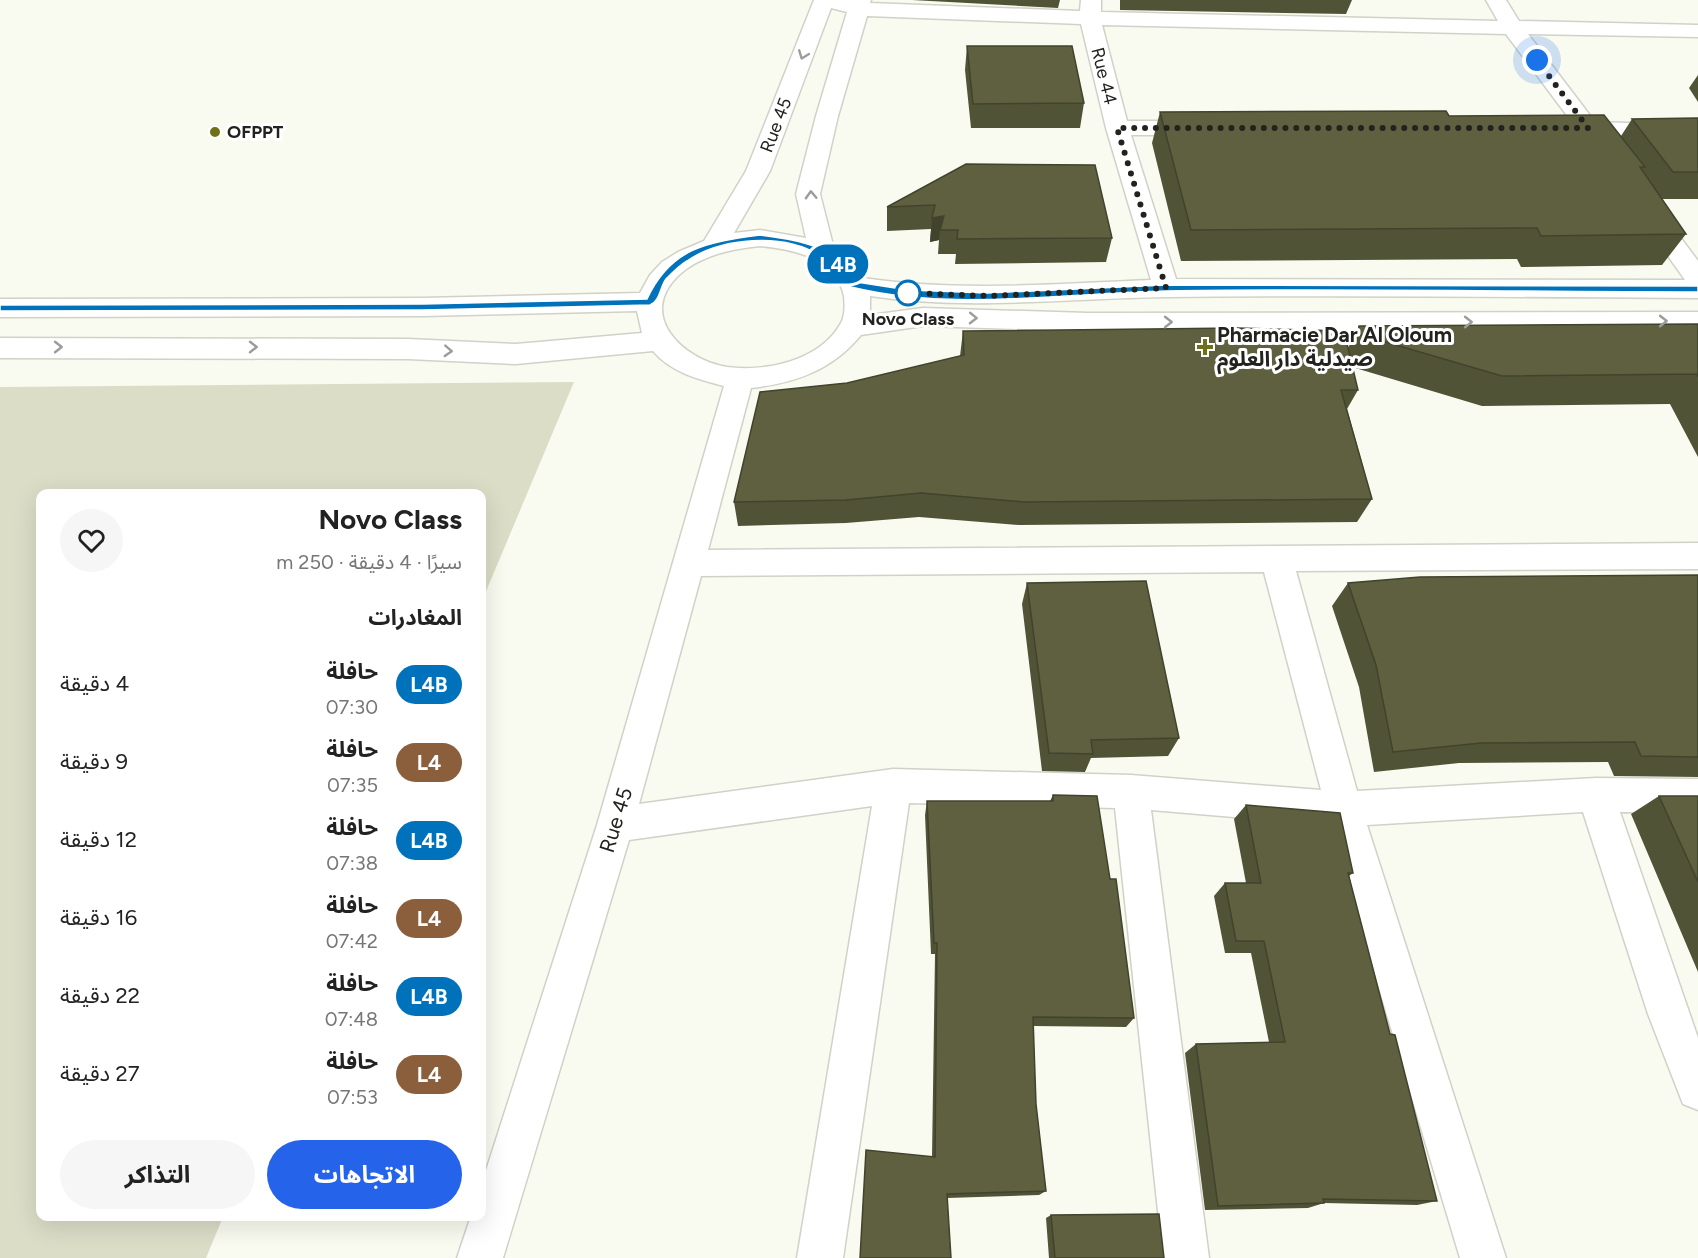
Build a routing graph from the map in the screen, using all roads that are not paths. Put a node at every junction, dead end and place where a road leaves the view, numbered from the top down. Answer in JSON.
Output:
{"nodes":[{"id":1,"x":826,"y":0,"type":"edge"},
{"id":2,"x":1262,"y":0,"type":"edge"},
{"id":3,"x":1496,"y":0,"type":"edge"},
{"id":4,"x":859,"y":4,"type":"edge"},
{"id":5,"x":1090,"y":9,"type":"edge"},
{"id":6,"x":1266,"y":21,"type":"junction"},
{"id":7,"x":1512,"y":27,"type":"junction"},
{"id":8,"x":1698,"y":31,"type":"edge"},
{"id":9,"x":1117,"y":128,"type":"junction"},
{"id":10,"x":1223,"y":128,"type":"edge"},
{"id":11,"x":1553,"y":128,"type":"edge"},
{"id":12,"x":1588,"y":128,"type":"junction"},
{"id":13,"x":1698,"y":132,"type":"edge"},
{"id":14,"x":1609,"y":156,"type":"edge"},
{"id":15,"x":1636,"y":194,"type":"edge"},
{"id":16,"x":715,"y":244,"type":"junction"},
{"id":17,"x":822,"y":252,"type":"junction"},
{"id":18,"x":1698,"y":279,"type":"edge"},
{"id":19,"x":854,"y":285,"type":"junction"},
{"id":20,"x":1166,"y":288,"type":"junction"},
{"id":21,"x":1698,"y":289,"type":"edge"},
{"id":22,"x":650,"y":302,"type":"junction"},
{"id":23,"x":0,"y":308,"type":"edge"},
{"id":24,"x":1698,"y":321,"type":"edge"},
{"id":25,"x":852,"y":327,"type":"junction"},
{"id":26,"x":659,"y":341,"type":"junction"},
{"id":27,"x":0,"y":348,"type":"edge"},
{"id":28,"x":740,"y":378,"type":"junction"},
{"id":29,"x":1698,"y":556,"type":"edge"},
{"id":30,"x":1277,"y":560,"type":"junction"},
{"id":31,"x":690,"y":563,"type":"junction"},
{"id":32,"x":892,"y":786,"type":"junction"},
{"id":33,"x":1131,"y":792,"type":"junction"},
{"id":34,"x":1596,"y":795,"type":"junction"},
{"id":35,"x":1698,"y":796,"type":"edge"},
{"id":36,"x":1344,"y":809,"type":"junction"},
{"id":37,"x":615,"y":825,"type":"junction"},
{"id":38,"x":1698,"y":1089,"type":"edge"},
{"id":39,"x":480,"y":1258,"type":"edge"},
{"id":40,"x":820,"y":1258,"type":"edge"},
{"id":41,"x":1186,"y":1258,"type":"edge"},
{"id":42,"x":1483,"y":1258,"type":"edge"}],
"edges":[{"from":1,"to":4,"type":"street"},
{"from":1,"to":16,"type":"street","name":"Rue 45","one_way":true},
{"from":2,"to":6,"type":"street"},
{"from":3,"to":7,"type":"street"},
{"from":4,"to":5,"type":"street"},
{"from":17,"to":4,"type":"street","one_way":true},
{"from":5,"to":6,"type":"street"},
{"from":5,"to":9,"type":"street","name":"Rue 44"},
{"from":6,"to":7,"type":"street"},
{"from":7,"to":8,"type":"street"},
{"from":7,"to":12,"type":"street"},
{"from":9,"to":10,"type":"street"},
{"from":9,"to":20,"type":"street","name":"Rue 44"},
{"from":11,"to":12,"type":"street"},
{"from":12,"to":13,"type":"street"},
{"from":12,"to":14,"type":"street"},
{"from":15,"to":18,"type":"street"},
{"from":16,"to":17,"type":"street"},
{"from":16,"to":22,"type":"street"},
{"from":17,"to":19,"type":"street"},
{"from":19,"to":20,"type":"street"},
{"from":19,"to":25,"type":"street"},
{"from":20,"to":21,"type":"street"},
{"from":22,"to":23,"type":"street"},
{"from":22,"to":26,"type":"street"},
{"from":25,"to":24,"type":"street","one_way":true},
{"from":25,"to":28,"type":"street"},
{"from":27,"to":26,"type":"street","one_way":true},
{"from":26,"to":28,"type":"street"},
{"from":28,"to":31,"type":"street","name":"Rue 45"},
{"from":29,"to":30,"type":"street"},
{"from":30,"to":31,"type":"street"},
{"from":30,"to":36,"type":"street"},
{"from":31,"to":37,"type":"street","name":"Rue 45"},
{"from":32,"to":33,"type":"street"},
{"from":32,"to":37,"type":"street"},
{"from":32,"to":40,"type":"street"},
{"from":33,"to":36,"type":"street"},
{"from":33,"to":41,"type":"street"},
{"from":34,"to":35,"type":"street"},
{"from":34,"to":36,"type":"street"},
{"from":34,"to":38,"type":"street"},
{"from":36,"to":42,"type":"street"},
{"from":37,"to":39,"type":"street","name":"Rue 45"}]}
